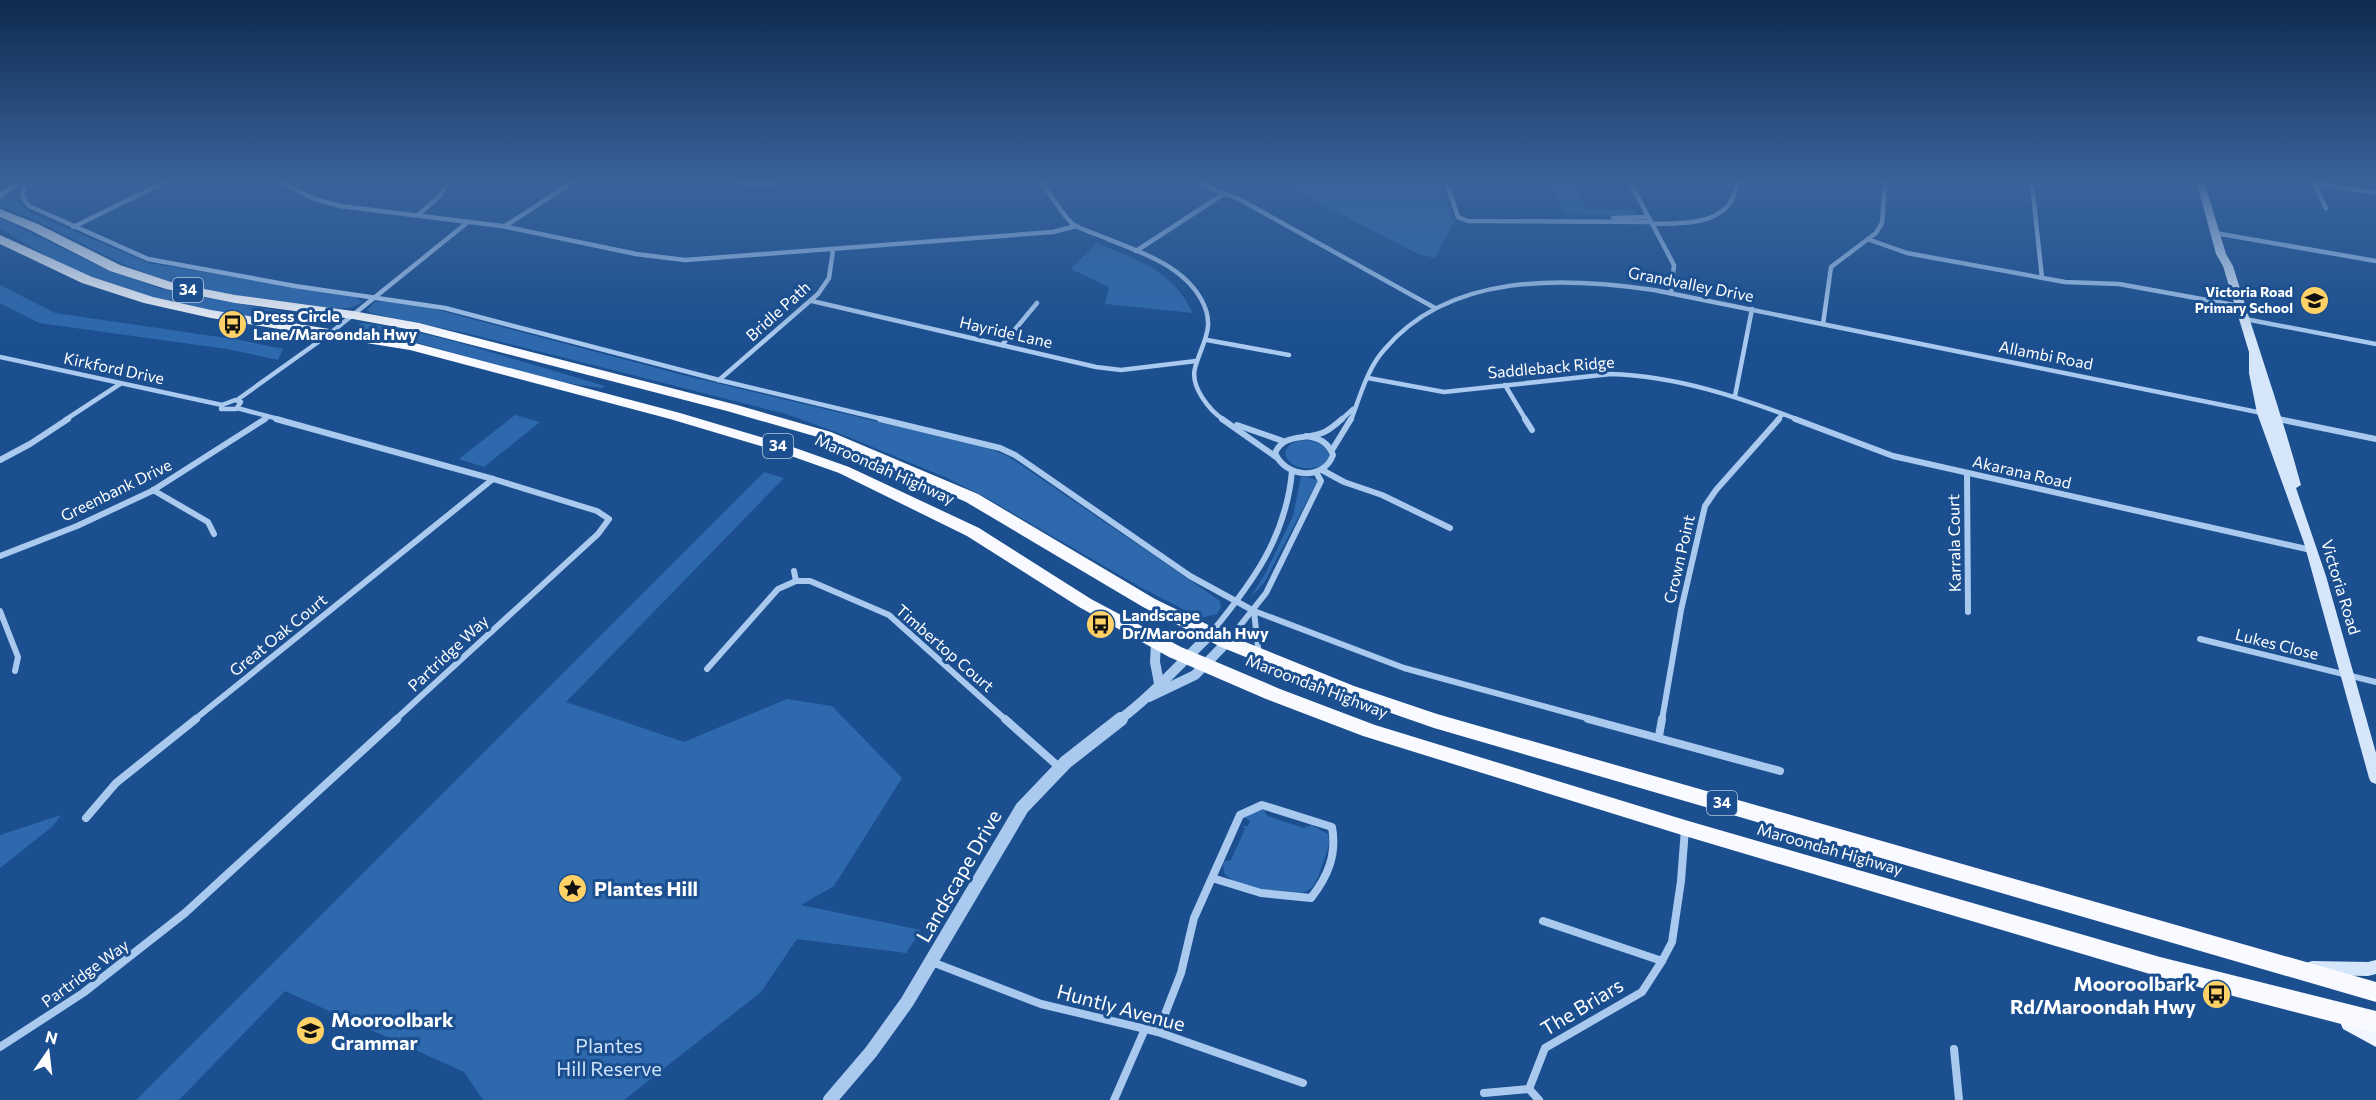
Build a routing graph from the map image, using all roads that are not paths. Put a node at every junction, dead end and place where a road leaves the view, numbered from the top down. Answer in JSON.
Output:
{"nodes":[{"id":1,"x":52,"y":235,"type":"edge"},
{"id":2,"x":92,"y":235,"type":"edge"},
{"id":3,"x":451,"y":235,"type":"edge"},
{"id":4,"x":547,"y":235,"type":"edge"},
{"id":5,"x":1012,"y":235,"type":"edge"},
{"id":6,"x":1099,"y":235,"type":"edge"},
{"id":7,"x":1159,"y":235,"type":"edge"},
{"id":8,"x":1302,"y":235,"type":"edge"},
{"id":9,"x":1658,"y":235,"type":"edge"},
{"id":10,"x":1873,"y":235,"type":"edge"},
{"id":11,"x":2037,"y":235,"type":"edge"},
{"id":12,"x":2220,"y":235,"type":"edge"},
{"id":13,"x":2227,"y":235,"type":"edge"},
{"id":14,"x":0,"y":239,"type":"edge"},
{"id":15,"x":1870,"y":240,"type":"junction"},
{"id":16,"x":833,"y":250,"type":"junction"},
{"id":17,"x":1136,"y":250,"type":"junction"},
{"id":18,"x":2376,"y":261,"type":"edge"},
{"id":19,"x":2042,"y":278,"type":"junction"},
{"id":20,"x":1671,"y":293,"type":"junction"},
{"id":21,"x":375,"y":297,"type":"junction"},
{"id":22,"x":812,"y":301,"type":"junction"},
{"id":23,"x":1037,"y":303,"type":"dead end"},
{"id":24,"x":2241,"y":306,"type":"junction"},
{"id":25,"x":1435,"y":308,"type":"junction"},
{"id":26,"x":1752,"y":309,"type":"junction"},
{"id":27,"x":352,"y":315,"type":"junction"},
{"id":28,"x":2244,"y":319,"type":"junction"},
{"id":29,"x":1823,"y":324,"type":"junction"},
{"id":30,"x":332,"y":332,"type":"junction"},
{"id":31,"x":1207,"y":340,"type":"junction"},
{"id":32,"x":2376,"y":344,"type":"edge"},
{"id":33,"x":1002,"y":345,"type":"junction"},
{"id":34,"x":2254,"y":352,"type":"junction"},
{"id":35,"x":1289,"y":355,"type":"dead end"},
{"id":36,"x":0,"y":357,"type":"edge"},
{"id":37,"x":1196,"y":361,"type":"junction"},
{"id":38,"x":1368,"y":378,"type":"junction"},
{"id":39,"x":625,"y":380,"type":"junction"},
{"id":40,"x":719,"y":380,"type":"junction"},
{"id":41,"x":120,"y":384,"type":"junction"},
{"id":42,"x":1504,"y":385,"type":"junction"},
{"id":43,"x":1735,"y":396,"type":"junction"},
{"id":44,"x":603,"y":398,"type":"junction"},
{"id":45,"x":237,"y":400,"type":"junction"},
{"id":46,"x":222,"y":405,"type":"junction"},
{"id":47,"x":1356,"y":407,"type":"junction"},
{"id":48,"x":237,"y":408,"type":"junction"},
{"id":49,"x":2263,"y":413,"type":"junction"},
{"id":50,"x":1782,"y":415,"type":"junction"},
{"id":51,"x":268,"y":417,"type":"junction"},
{"id":52,"x":2278,"y":419,"type":"junction"},
{"id":53,"x":1227,"y":422,"type":"junction"},
{"id":54,"x":1532,"y":429,"type":"dead end"},
{"id":55,"x":1306,"y":436,"type":"junction"},
{"id":56,"x":2376,"y":439,"type":"edge"},
{"id":57,"x":1283,"y":441,"type":"junction"},
{"id":58,"x":1332,"y":450,"type":"junction"},
{"id":59,"x":1275,"y":457,"type":"junction"},
{"id":60,"x":0,"y":460,"type":"edge"},
{"id":61,"x":1293,"y":471,"type":"junction"},
{"id":62,"x":1319,"y":471,"type":"junction"},
{"id":63,"x":1966,"y":473,"type":"junction"},
{"id":64,"x":493,"y":479,"type":"junction"},
{"id":65,"x":153,"y":490,"type":"junction"},
{"id":66,"x":2299,"y":510,"type":"junction"},
{"id":67,"x":1450,"y":528,"type":"dead end"},
{"id":68,"x":214,"y":534,"type":"dead end"},
{"id":69,"x":2311,"y":550,"type":"junction"},
{"id":70,"x":0,"y":556,"type":"edge"},
{"id":71,"x":794,"y":571,"type":"dead end"},
{"id":72,"x":796,"y":581,"type":"junction"},
{"id":73,"x":1236,"y":602,"type":"junction"},
{"id":74,"x":0,"y":611,"type":"edge"},
{"id":75,"x":1254,"y":611,"type":"junction"},
{"id":76,"x":1968,"y":612,"type":"dead end"},
{"id":77,"x":1219,"y":638,"type":"junction"},
{"id":78,"x":2200,"y":639,"type":"dead end"},
{"id":79,"x":1156,"y":642,"type":"junction"},
{"id":80,"x":1260,"y":657,"type":"junction"},
{"id":81,"x":1197,"y":661,"type":"junction"},
{"id":82,"x":707,"y":669,"type":"dead end"},
{"id":83,"x":15,"y":671,"type":"dead end"},
{"id":84,"x":2349,"y":676,"type":"junction"},
{"id":85,"x":2376,"y":682,"type":"edge"},
{"id":86,"x":1159,"y":683,"type":"junction"},
{"id":87,"x":1149,"y":697,"type":"junction"},
{"id":88,"x":1659,"y":736,"type":"junction"},
{"id":89,"x":1060,"y":768,"type":"junction"},
{"id":90,"x":1780,"y":771,"type":"dead end"},
{"id":91,"x":2376,"y":778,"type":"edge"},
{"id":92,"x":86,"y":818,"type":"dead end"},
{"id":93,"x":1685,"y":828,"type":"junction"},
{"id":94,"x":1212,"y":878,"type":"junction"},
{"id":95,"x":1543,"y":921,"type":"dead end"},
{"id":96,"x":1662,"y":961,"type":"junction"},
{"id":97,"x":932,"y":962,"type":"junction"},
{"id":98,"x":2290,"y":968,"type":"junction"},
{"id":99,"x":2376,"y":968,"type":"edge"},
{"id":100,"x":2376,"y":992,"type":"edge"},
{"id":101,"x":2321,"y":1008,"type":"junction"},
{"id":102,"x":2376,"y":1022,"type":"edge"},
{"id":103,"x":1145,"y":1029,"type":"junction"},
{"id":104,"x":1158,"y":1032,"type":"junction"},
{"id":105,"x":2376,"y":1037,"type":"edge"},
{"id":106,"x":0,"y":1047,"type":"edge"},
{"id":107,"x":1954,"y":1048,"type":"dead end"},
{"id":108,"x":1303,"y":1083,"type":"dead end"},
{"id":109,"x":1529,"y":1089,"type":"junction"},
{"id":110,"x":1484,"y":1093,"type":"dead end"},
{"id":111,"x":830,"y":1100,"type":"edge"},
{"id":112,"x":1114,"y":1100,"type":"edge"},
{"id":113,"x":1539,"y":1100,"type":"edge"},
{"id":114,"x":1959,"y":1100,"type":"edge"}],
"edges":[{"from":1,"to":27,"type":"highway","name":"Maroondah Highway","number":"34"},
{"from":2,"to":21,"type":"street","name":"Maroondah Highway"},
{"from":3,"to":21,"type":"street"},
{"from":4,"to":16,"type":"street"},
{"from":5,"to":16,"type":"street"},
{"from":6,"to":17,"type":"street"},
{"from":7,"to":17,"type":"street"},
{"from":8,"to":25,"type":"street"},
{"from":9,"to":20,"type":"street"},
{"from":10,"to":15,"type":"street"},
{"from":11,"to":19,"type":"street"},
{"from":12,"to":24,"type":"main road","name":"Victoria Road"},
{"from":13,"to":18,"type":"street"},
{"from":14,"to":30,"type":"highway","name":"Maroondah Highway","number":"34"},
{"from":15,"to":19,"type":"street"},
{"from":15,"to":29,"type":"street"},
{"from":16,"to":22,"type":"street","name":"Bridle Path"},
{"from":17,"to":31,"type":"street"},
{"from":19,"to":24,"type":"street"},
{"from":20,"to":25,"type":"street","name":"Grandvalley Drive"},
{"from":20,"to":26,"type":"street","name":"Grandvalley Drive"},
{"from":21,"to":27,"type":"street"},
{"from":21,"to":40,"type":"street","name":"Maroondah Highway"},
{"from":22,"to":33,"type":"street","name":"Hayride Lane"},
{"from":22,"to":40,"type":"street","name":"Bridle Path"},
{"from":23,"to":33,"type":"street"},
{"from":24,"to":28,"type":"main road","name":"Victoria Road"},
{"from":25,"to":38,"type":"street","name":"Grandvalley Drive"},
{"from":26,"to":29,"type":"street","name":"Grandvalley Drive"},
{"from":26,"to":43,"type":"street"},
{"from":27,"to":30,"type":"street"},
{"from":27,"to":39,"type":"highway","name":"Maroondah Highway","number":"34"},
{"from":28,"to":32,"type":"street"},
{"from":28,"to":34,"type":"main road","name":"Victoria Road"},
{"from":29,"to":49,"type":"street","name":"Allambi Road"},
{"from":30,"to":44,"type":"highway","name":"Maroondah Highway","number":"34"},
{"from":30,"to":45,"type":"street"},
{"from":31,"to":35,"type":"street"},
{"from":31,"to":37,"type":"street"},
{"from":33,"to":37,"type":"street","name":"Hayride Lane"},
{"from":34,"to":49,"type":"main road","name":"Victoria Road"},
{"from":34,"to":52,"type":"main road","name":"Victoria Road"},
{"from":36,"to":41,"type":"street","name":"Kirkford Drive"},
{"from":37,"to":53,"type":"street"},
{"from":38,"to":42,"type":"street","name":"Saddleback Ridge"},
{"from":38,"to":47,"type":"street","name":"Grandvalley Drive"},
{"from":39,"to":44,"type":"highway"},
{"from":39,"to":77,"type":"highway","name":"Maroondah Highway","number":"34"},
{"from":40,"to":73,"type":"street","name":"Maroondah Highway"},
{"from":41,"to":46,"type":"street","name":"Kirkford Drive"},
{"from":41,"to":60,"type":"street"},
{"from":42,"to":43,"type":"street","name":"Saddleback Ridge"},
{"from":42,"to":54,"type":"street"},
{"from":43,"to":50,"type":"street","name":"Akarana Road"},
{"from":44,"to":79,"type":"highway","name":"Maroondah Highway","number":"34"},
{"from":45,"to":46,"type":"street"},
{"from":45,"to":48,"type":"street"},
{"from":46,"to":48,"type":"street","name":"Kirkford Drive"},
{"from":47,"to":55,"type":"street","name":"Grandvalley Drive"},
{"from":47,"to":58,"type":"street","name":"Grandvalley Drive"},
{"from":48,"to":51,"type":"street","name":"Partridge Way"},
{"from":49,"to":66,"type":"main road","name":"Victoria Road"},
{"from":50,"to":63,"type":"street","name":"Akarana Road"},
{"from":50,"to":88,"type":"street","name":"Crown Point"},
{"from":51,"to":64,"type":"street","name":"Partridge Way"},
{"from":51,"to":65,"type":"street","name":"Greenbank Drive"},
{"from":52,"to":56,"type":"street"},
{"from":52,"to":66,"type":"main road","name":"Victoria Road"},
{"from":53,"to":57,"type":"street"},
{"from":53,"to":59,"type":"street"},
{"from":55,"to":57,"type":"street"},
{"from":55,"to":58,"type":"street"},
{"from":57,"to":59,"type":"street"},
{"from":58,"to":62,"type":"street"},
{"from":59,"to":61,"type":"street"},
{"from":61,"to":62,"type":"street"},
{"from":61,"to":73,"type":"street"},
{"from":62,"to":67,"type":"street"},
{"from":62,"to":75,"type":"street"},
{"from":63,"to":69,"type":"street","name":"Akarana Road"},
{"from":63,"to":76,"type":"street","name":"Karrala Court"},
{"from":64,"to":92,"type":"street","name":"Great Oak Court"},
{"from":64,"to":106,"type":"street","name":"Partridge Way"},
{"from":65,"to":68,"type":"street"},
{"from":65,"to":70,"type":"street","name":"Greenbank Drive"},
{"from":66,"to":69,"type":"main road","name":"Victoria Road"},
{"from":69,"to":84,"type":"main road","name":"Victoria Road"},
{"from":71,"to":72,"type":"street"},
{"from":72,"to":82,"type":"street"},
{"from":72,"to":89,"type":"street","name":"Timbertop Court"},
{"from":73,"to":75,"type":"street","name":"Maroondah Highway"},
{"from":73,"to":77,"type":"street"},
{"from":74,"to":83,"type":"street"},
{"from":75,"to":77,"type":"street"},
{"from":75,"to":80,"type":"street"},
{"from":75,"to":88,"type":"street","name":"Maroondah Highway"},
{"from":77,"to":80,"type":"highway","name":"Maroondah Highway","number":"34"},
{"from":77,"to":81,"type":"street","name":"Landscape Drive"},
{"from":77,"to":81,"type":"street","name":"Landscape Drive"},
{"from":78,"to":84,"type":"street","name":"Lukes Close"},
{"from":79,"to":81,"type":"highway","name":"Maroondah Highway","number":"34"},
{"from":79,"to":86,"type":"street"},
{"from":80,"to":98,"type":"highway","name":"Maroondah Highway","number":"34"},
{"from":81,"to":86,"type":"street","name":"Landscape Drive"},
{"from":81,"to":87,"type":"street","name":"Landscape Drive"},
{"from":81,"to":93,"type":"highway","name":"Maroondah Highway","number":"34"},
{"from":84,"to":85,"type":"street","name":"Lukes Close"},
{"from":84,"to":91,"type":"main road","name":"Victoria Road"},
{"from":86,"to":87,"type":"street","name":"Landscape Drive"},
{"from":87,"to":89,"type":"street","name":"Landscape Drive"},
{"from":88,"to":90,"type":"street","name":"Maroondah Highway"},
{"from":89,"to":97,"type":"street","name":"Landscape Drive"},
{"from":93,"to":96,"type":"street","name":"The Briars"},
{"from":93,"to":101,"type":"highway","name":"Maroondah Highway","number":"34"},
{"from":94,"to":94,"type":"street"},
{"from":94,"to":104,"type":"street"},
{"from":95,"to":96,"type":"street"},
{"from":96,"to":109,"type":"street","name":"The Briars"},
{"from":97,"to":103,"type":"street","name":"Huntly Avenue"},
{"from":97,"to":111,"type":"street","name":"Landscape Drive"},
{"from":98,"to":99,"type":"main road"},
{"from":98,"to":100,"type":"highway","name":"Maroondah Highway","number":"34"},
{"from":101,"to":102,"type":"highway","name":"Maroondah Highway","number":"34"},
{"from":101,"to":105,"type":"main road"},
{"from":103,"to":104,"type":"street","name":"Huntly Avenue"},
{"from":103,"to":112,"type":"street"},
{"from":104,"to":108,"type":"street","name":"Huntly Avenue"},
{"from":107,"to":114,"type":"street"},
{"from":109,"to":110,"type":"street"},
{"from":109,"to":113,"type":"street"}]}
